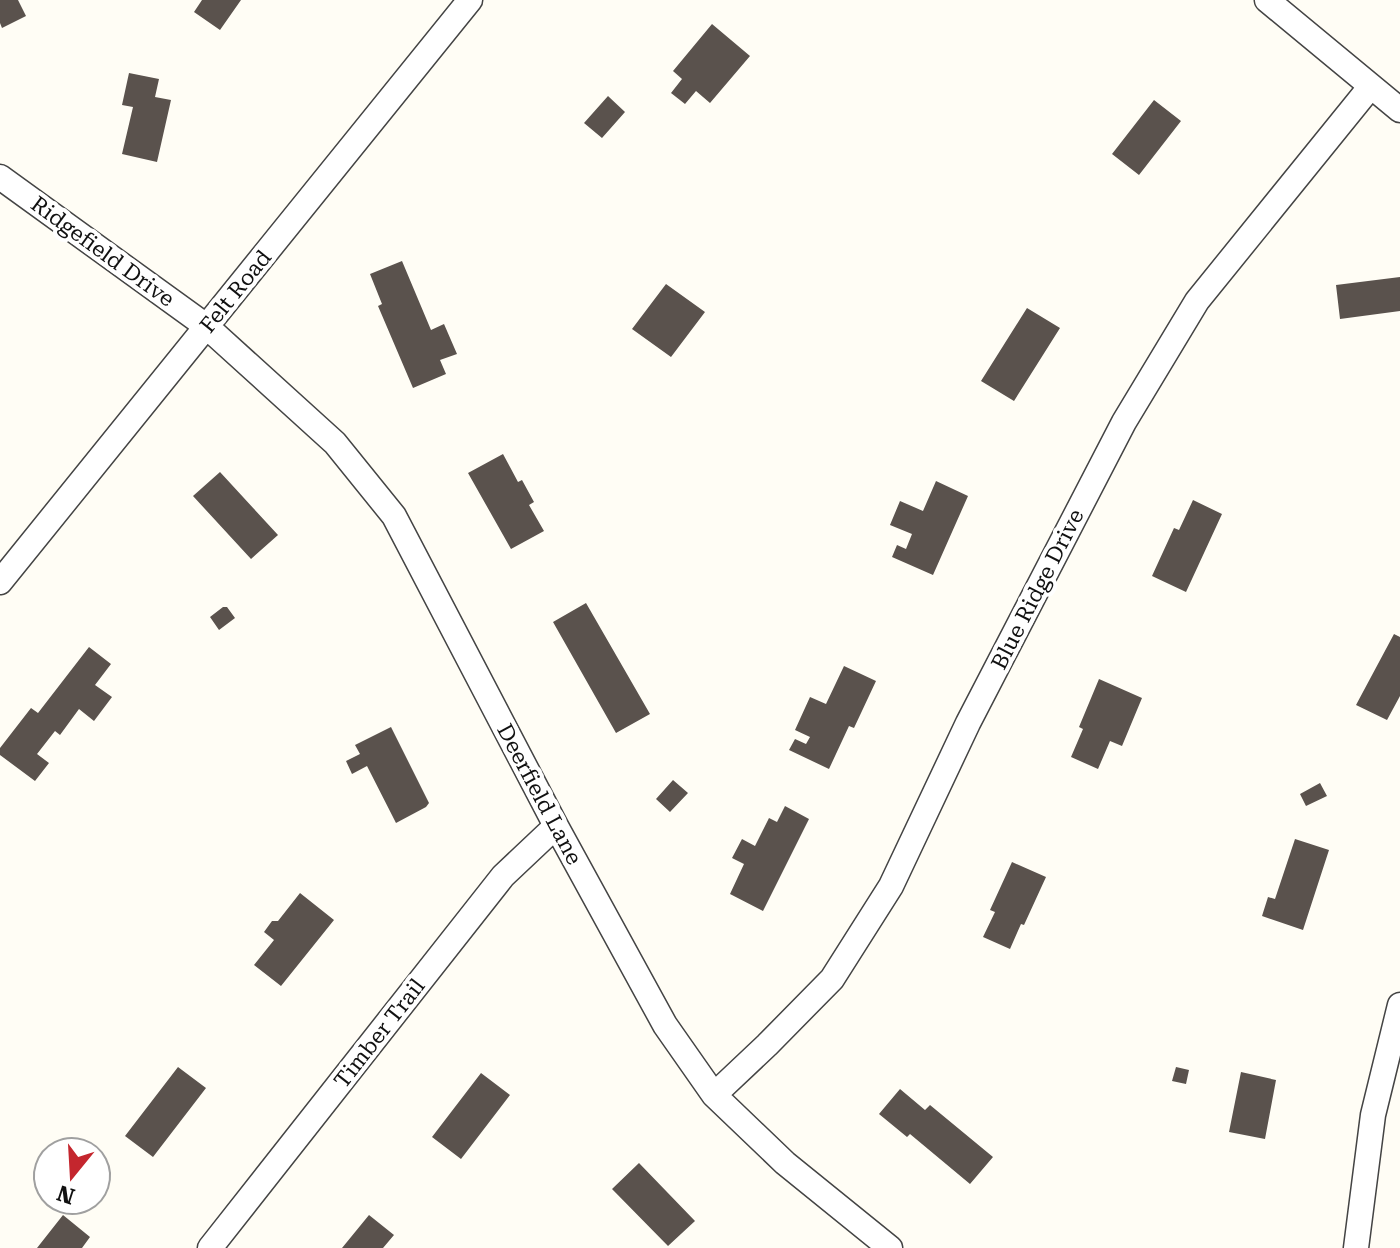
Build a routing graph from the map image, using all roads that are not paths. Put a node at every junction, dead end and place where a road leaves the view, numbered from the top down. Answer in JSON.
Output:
{"nodes":[{"id":1,"x":470,"y":0,"type":"edge"},
{"id":2,"x":1267,"y":0,"type":"edge"},
{"id":3,"x":1371,"y":86,"type":"junction"},
{"id":4,"x":1400,"y":110,"type":"edge"},
{"id":5,"x":0,"y":177,"type":"edge"},
{"id":6,"x":206,"y":326,"type":"junction"},
{"id":7,"x":0,"y":582,"type":"edge"},
{"id":8,"x":556,"y":826,"type":"junction"},
{"id":9,"x":1400,"y":1005,"type":"edge"},
{"id":10,"x":714,"y":1095,"type":"junction"},
{"id":11,"x":210,"y":1248,"type":"edge"},
{"id":12,"x":890,"y":1248,"type":"edge"},
{"id":13,"x":1356,"y":1248,"type":"edge"}],
"edges":[{"from":1,"to":6,"type":"street","name":"Felt Road"},
{"from":2,"to":3,"type":"street"},
{"from":3,"to":4,"type":"street"},
{"from":3,"to":10,"type":"street","name":"Blue Ridge Drive"},
{"from":5,"to":6,"type":"street","name":"Ridgefield Drive"},
{"from":6,"to":7,"type":"street","name":"Felt Road"},
{"from":6,"to":8,"type":"street","name":"Deerfield Lane"},
{"from":8,"to":10,"type":"street","name":"Deerfield Lane"},
{"from":8,"to":11,"type":"street","name":"Timber Trail"},
{"from":9,"to":13,"type":"street"},
{"from":10,"to":12,"type":"street","name":"Deerfield Lane"}]}
